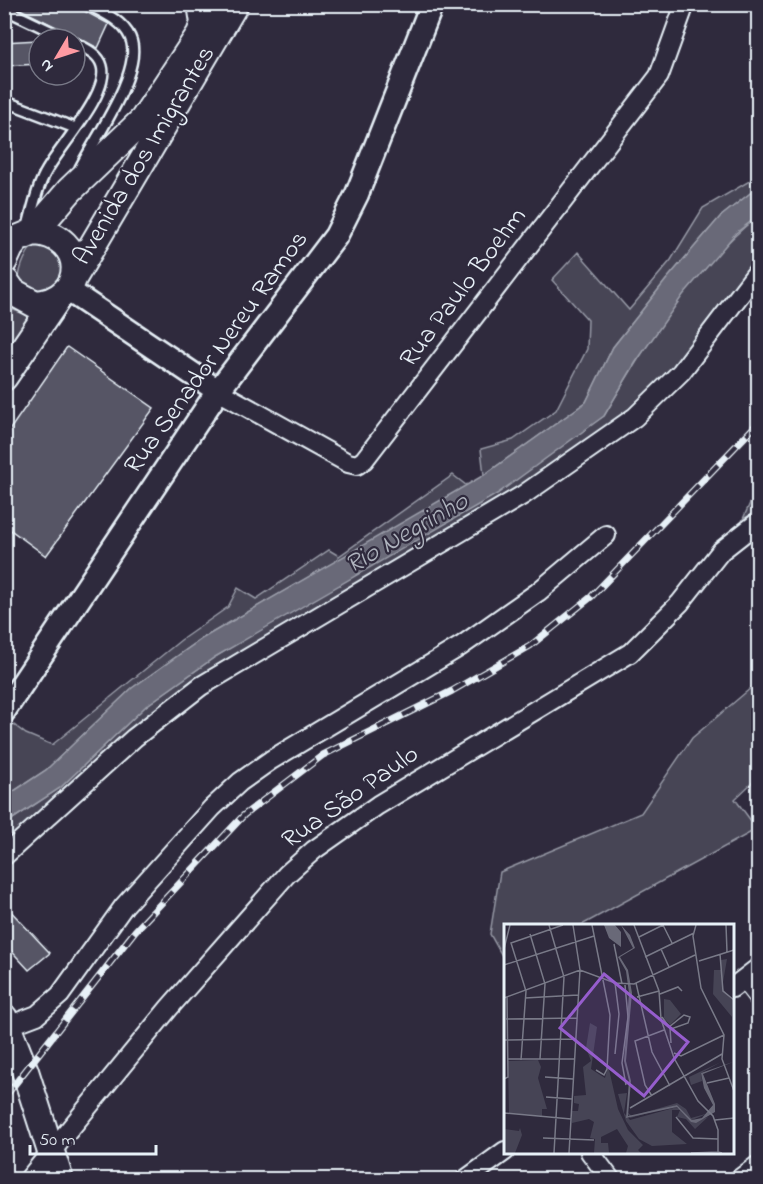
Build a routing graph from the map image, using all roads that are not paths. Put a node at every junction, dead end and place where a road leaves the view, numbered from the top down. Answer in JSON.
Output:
{"nodes":[{"id":1,"x":87,"y":4,"type":"edge"},
{"id":2,"x":201,"y":4,"type":"edge"},
{"id":3,"x":235,"y":4,"type":"edge"},
{"id":4,"x":432,"y":4,"type":"edge"},
{"id":5,"x":685,"y":4,"type":"edge"},
{"id":6,"x":4,"y":9,"type":"edge"},
{"id":7,"x":42,"y":27,"type":"edge"},
{"id":8,"x":87,"y":49,"type":"edge"},
{"id":9,"x":4,"y":101,"type":"edge"},
{"id":10,"x":75,"y":128,"type":"junction"},
{"id":11,"x":70,"y":190,"type":"junction"},
{"id":12,"x":13,"y":256,"type":"edge"},
{"id":13,"x":759,"y":271,"type":"edge"},
{"id":14,"x":67,"y":288,"type":"junction"},
{"id":15,"x":4,"y":377,"type":"edge"},
{"id":16,"x":218,"y":391,"type":"junction"},
{"id":17,"x":759,"y":522,"type":"edge"},
{"id":18,"x":606,"y":535,"type":"dead end"},
{"id":19,"x":4,"y":711,"type":"edge"},
{"id":20,"x":4,"y":856,"type":"edge"},
{"id":21,"x":745,"y":978,"type":"edge"},
{"id":22,"x":759,"y":997,"type":"edge"},
{"id":23,"x":6,"y":1022,"type":"edge"},
{"id":24,"x":51,"y":1151,"type":"junction"},
{"id":25,"x":504,"y":1152,"type":"edge"},
{"id":26,"x":592,"y":1154,"type":"edge"},
{"id":27,"x":759,"y":1165,"type":"edge"},
{"id":28,"x":28,"y":1179,"type":"edge"},
{"id":29,"x":60,"y":1179,"type":"edge"},
{"id":30,"x":465,"y":1179,"type":"edge"},
{"id":31,"x":611,"y":1179,"type":"edge"},
{"id":32,"x":738,"y":1179,"type":"edge"}],
"edges":[{"from":1,"to":11,"type":"lane"},
{"from":2,"to":11,"type":"main road","name":"Avenida dos Imigrantes"},
{"from":3,"to":14,"type":"main road","name":"Avenida dos Imigrantes"},
{"from":4,"to":16,"type":"street","name":"Rua Senador Nereu Ramos"},
{"from":5,"to":16,"type":"street","name":"Rua Paulo Boehm"},
{"from":6,"to":7,"type":"lane"},
{"from":8,"to":10,"type":"lane"},
{"from":9,"to":10,"type":"lane"},
{"from":10,"to":12,"type":"lane"},
{"from":11,"to":12,"type":"main road","name":"Avenida dos Imigrantes"},
{"from":12,"to":14,"type":"main road"},
{"from":12,"to":14,"type":"main road"},
{"from":13,"to":20,"type":"street"},
{"from":14,"to":15,"type":"main road","name":"Avenida dos Imigrantes"},
{"from":14,"to":16,"type":"street"},
{"from":16,"to":19,"type":"street","name":"Rua Senador Nereu Ramos"},
{"from":17,"to":24,"type":"street","name":"Rua São Paulo"},
{"from":18,"to":23,"type":"street"},
{"from":21,"to":22,"type":"street"},
{"from":23,"to":24,"type":"main road"},
{"from":24,"to":28,"type":"street","name":"Rua São Paulo"},
{"from":24,"to":29,"type":"main road"},
{"from":25,"to":30,"type":"street"},
{"from":26,"to":31,"type":"street"},
{"from":27,"to":32,"type":"street"}]}
